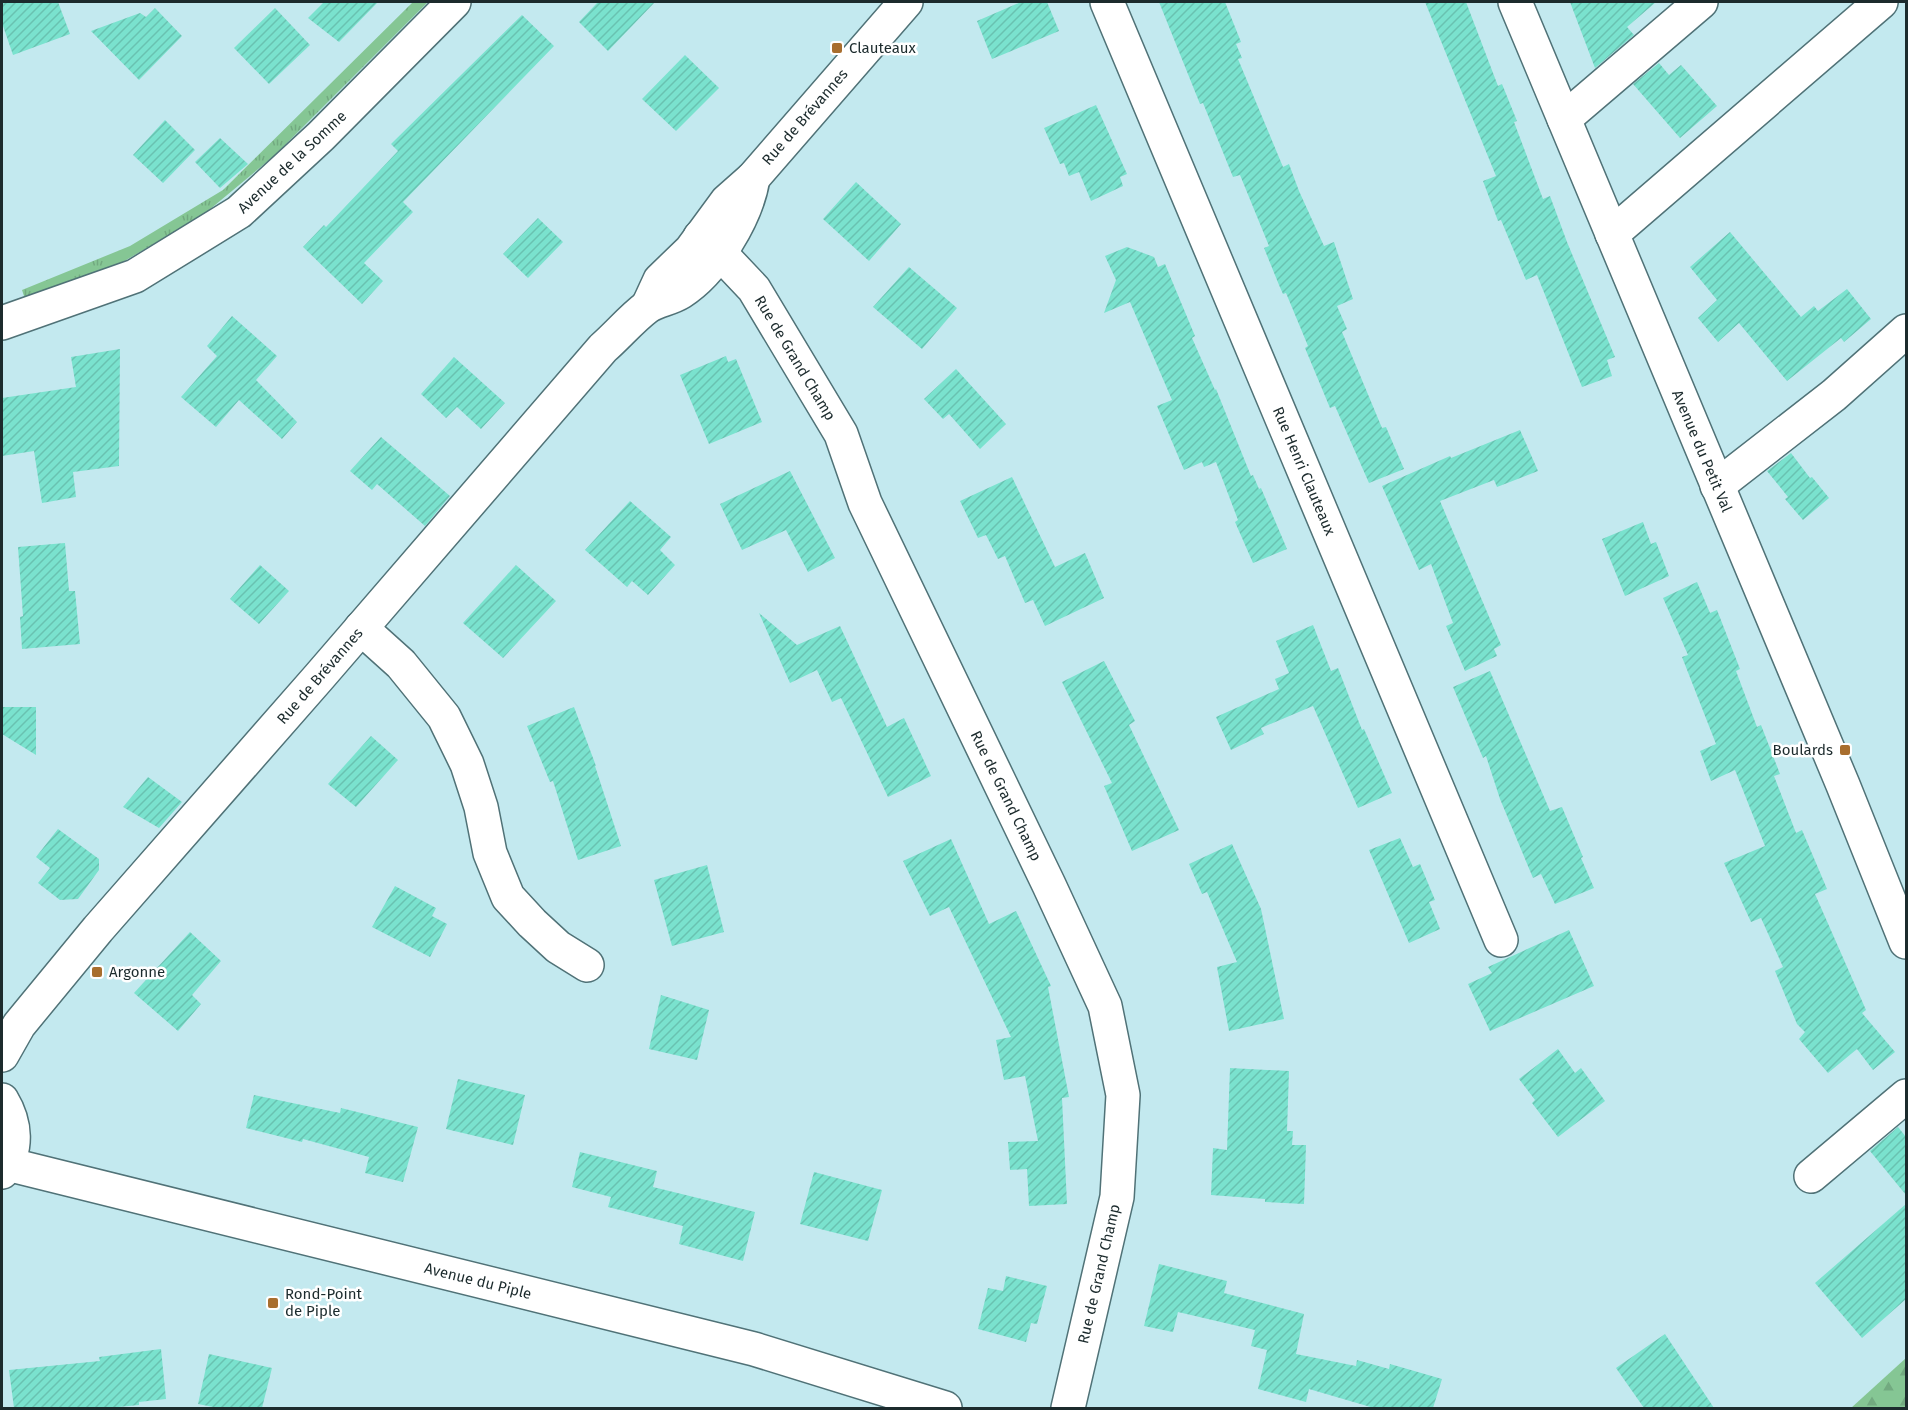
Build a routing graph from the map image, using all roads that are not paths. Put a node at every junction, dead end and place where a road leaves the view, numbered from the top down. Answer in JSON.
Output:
{"nodes":[{"id":1,"x":454,"y":2,"type":"edge"},
{"id":2,"x":906,"y":2,"type":"edge"},
{"id":3,"x":1107,"y":2,"type":"edge"},
{"id":4,"x":1515,"y":2,"type":"edge"},
{"id":5,"x":1701,"y":2,"type":"edge"},
{"id":6,"x":1881,"y":2,"type":"edge"},
{"id":7,"x":1564,"y":118,"type":"junction"},
{"id":8,"x":1612,"y":234,"type":"junction"},
{"id":9,"x":709,"y":244,"type":"junction"},
{"id":10,"x":2,"y":323,"type":"edge"},
{"id":11,"x":1906,"y":331,"type":"edge"},
{"id":12,"x":1717,"y":486,"type":"junction"},
{"id":13,"x":361,"y":628,"type":"junction"},
{"id":14,"x":1898,"y":894,"type":"edge"},
{"id":15,"x":1501,"y":940,"type":"dead end"},
{"id":16,"x":1906,"y":942,"type":"edge"},
{"id":17,"x":587,"y":965,"type":"dead end"},
{"id":18,"x":2,"y":1054,"type":"edge"},
{"id":19,"x":1906,"y":1096,"type":"edge"},
{"id":20,"x":2,"y":1100,"type":"edge"},
{"id":21,"x":4,"y":1168,"type":"edge"},
{"id":22,"x":1811,"y":1176,"type":"dead end"},
{"id":23,"x":945,"y":1408,"type":"edge"},
{"id":24,"x":1068,"y":1408,"type":"edge"}],
"edges":[{"from":1,"to":10,"type":"street","name":"Avenue de la Somme"},
{"from":2,"to":9,"type":"street","name":"Rue de Brévannes"},
{"from":3,"to":15,"type":"street","name":"Rue Henri Clauteaux"},
{"from":4,"to":7,"type":"street","name":"Avenue du Petit Val"},
{"from":5,"to":7,"type":"street"},
{"from":6,"to":8,"type":"street"},
{"from":7,"to":8,"type":"street","name":"Avenue du Petit Val"},
{"from":8,"to":12,"type":"street","name":"Avenue du Petit Val"},
{"from":9,"to":13,"type":"street","name":"Rue de Brévannes"},
{"from":9,"to":24,"type":"street","name":"Rue de Grand Champ"},
{"from":11,"to":12,"type":"street"},
{"from":12,"to":14,"type":"street","name":"Avenue du Petit Val"},
{"from":13,"to":17,"type":"street"},
{"from":13,"to":18,"type":"street","name":"Rue de Brévannes"},
{"from":14,"to":16,"type":"street","name":"Avenue du Petit Val"},
{"from":19,"to":22,"type":"street"},
{"from":20,"to":21,"type":"street"},
{"from":21,"to":23,"type":"street","name":"Avenue du Piple"}]}
